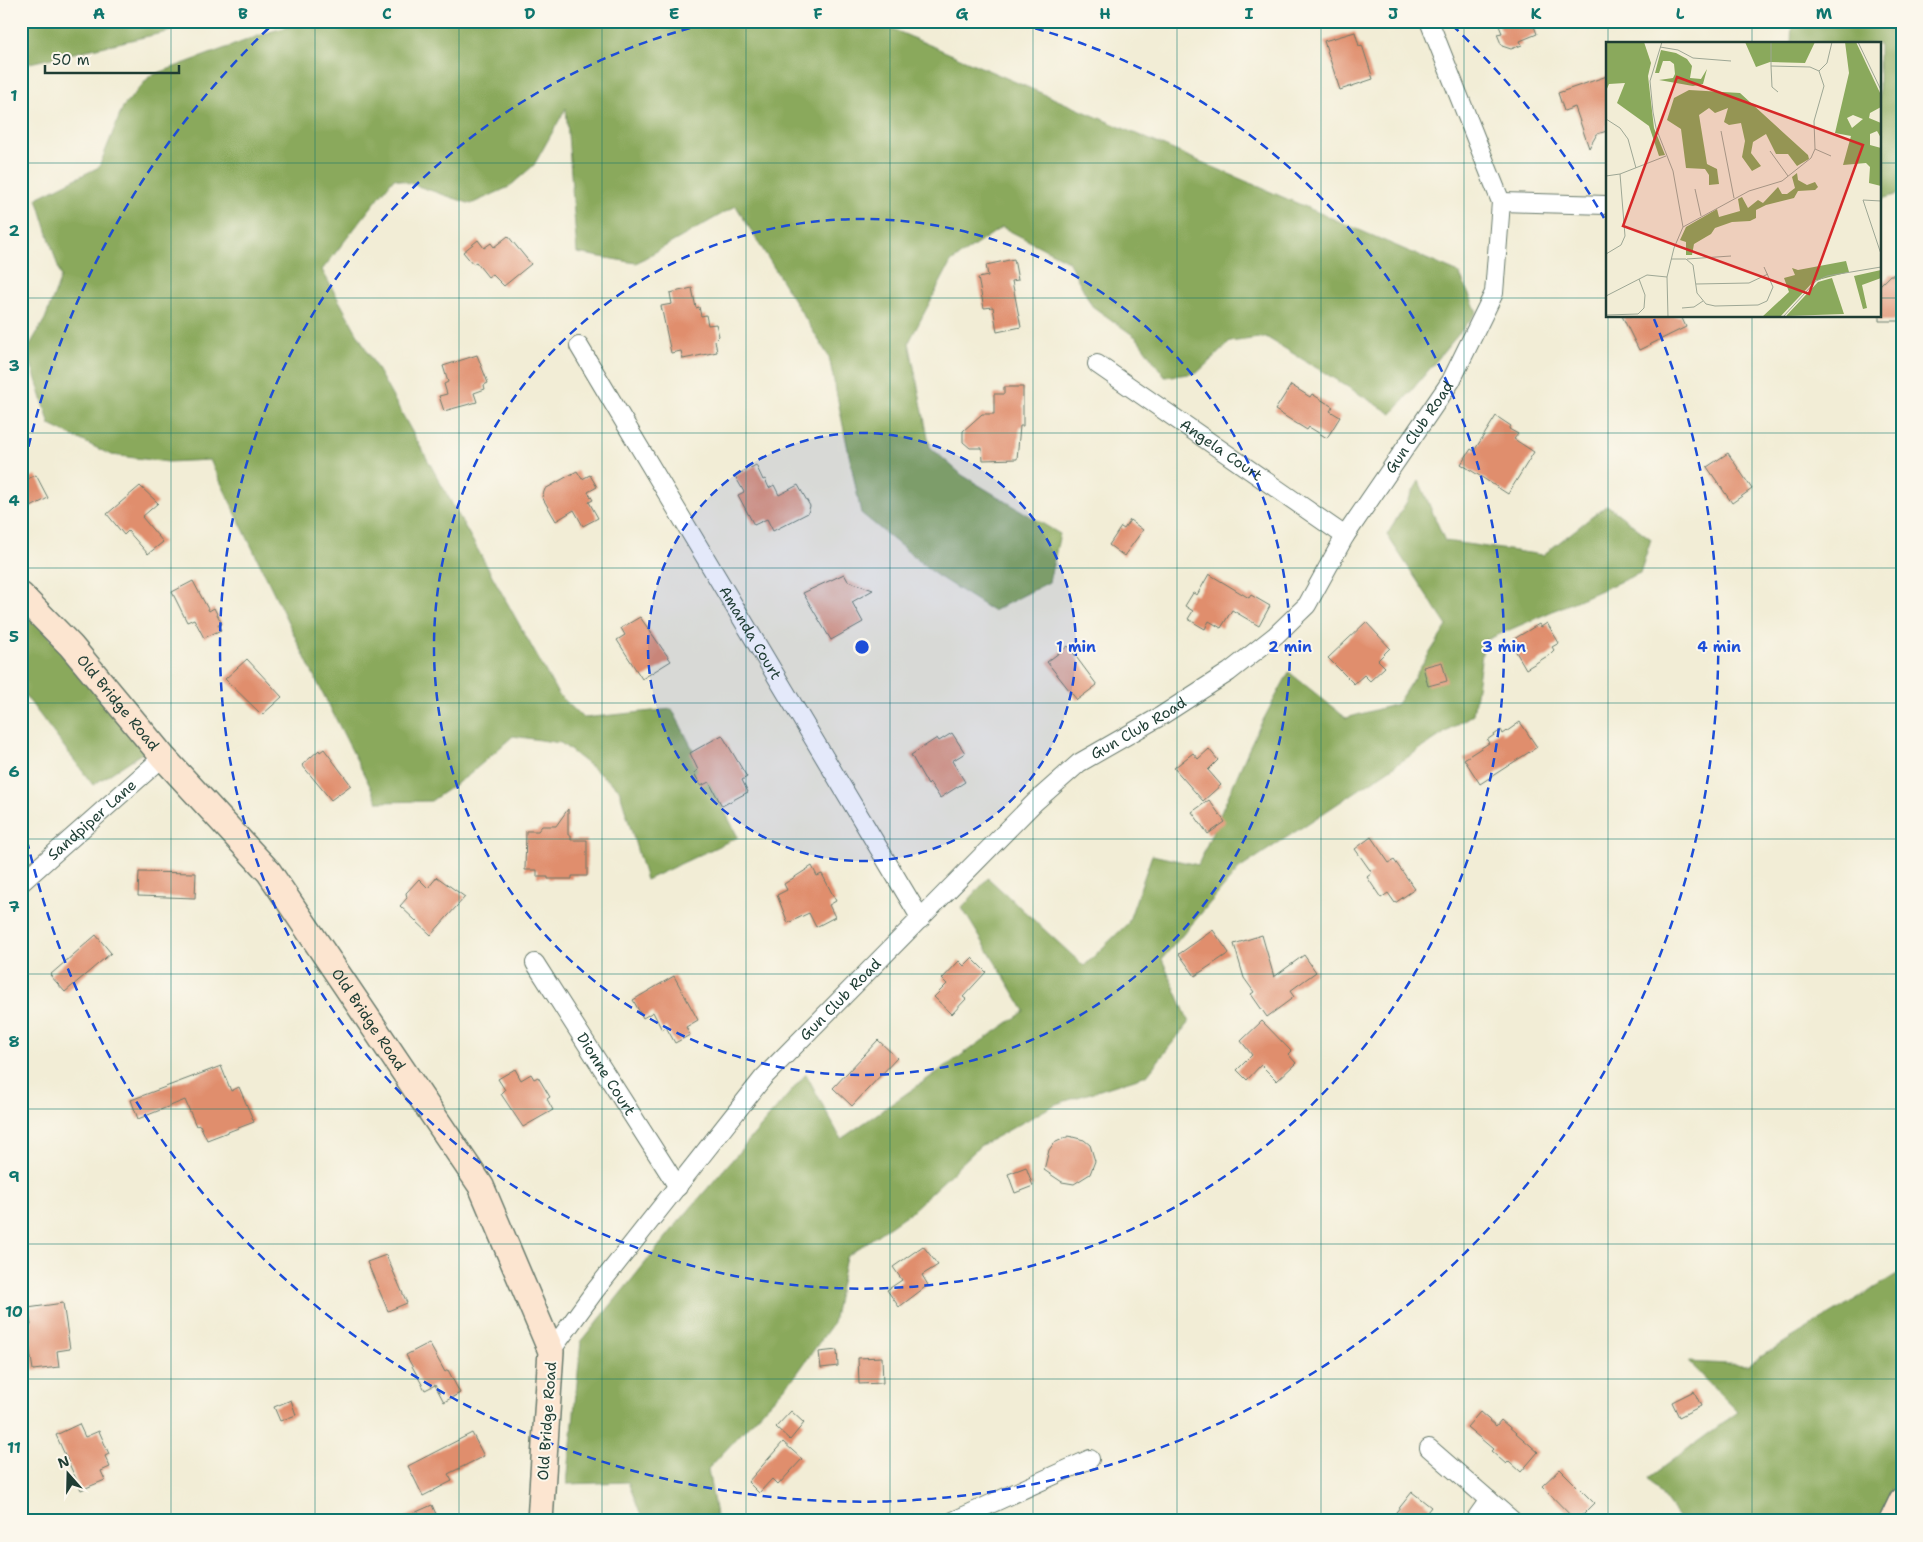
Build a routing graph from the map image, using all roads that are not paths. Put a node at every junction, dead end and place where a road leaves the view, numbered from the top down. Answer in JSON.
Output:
{"nodes":[{"id":1,"x":1429,"y":21,"type":"edge"},
{"id":2,"x":1501,"y":202,"type":"junction"},
{"id":3,"x":1606,"y":204,"type":"edge"},
{"id":4,"x":579,"y":346,"type":"dead end"},
{"id":5,"x":1097,"y":364,"type":"dead end"},
{"id":6,"x":1345,"y":536,"type":"junction"},
{"id":7,"x":21,"y":595,"type":"edge"},
{"id":8,"x":163,"y":757,"type":"junction"},
{"id":9,"x":21,"y":883,"type":"edge"},
{"id":10,"x":921,"y":918,"type":"junction"},
{"id":11,"x":535,"y":963,"type":"dead end"},
{"id":12,"x":678,"y":1187,"type":"junction"},
{"id":13,"x":551,"y":1351,"type":"junction"},
{"id":14,"x":1429,"y":1448,"type":"dead end"},
{"id":15,"x":1090,"y":1460,"type":"dead end"},
{"id":16,"x":1489,"y":1500,"type":"junction"},
{"id":17,"x":1902,"y":1500,"type":"edge"},
{"id":18,"x":540,"y":1521,"type":"edge"},
{"id":19,"x":953,"y":1521,"type":"edge"},
{"id":20,"x":1474,"y":1521,"type":"edge"},
{"id":21,"x":1513,"y":1521,"type":"edge"},
{"id":22,"x":1892,"y":1521,"type":"edge"}],
"edges":[{"from":1,"to":2,"type":"street","name":"Gun Club Road"},
{"from":2,"to":3,"type":"street"},
{"from":2,"to":6,"type":"street","name":"Gun Club Road"},
{"from":4,"to":10,"type":"street","name":"Amanda Court"},
{"from":5,"to":6,"type":"street","name":"Angela Court"},
{"from":6,"to":10,"type":"street","name":"Gun Club Road"},
{"from":7,"to":8,"type":"street","name":"Old Bridge Road"},
{"from":8,"to":9,"type":"street","name":"Sandpiper Lane"},
{"from":8,"to":13,"type":"street","name":"Old Bridge Road"},
{"from":10,"to":12,"type":"street","name":"Gun Club Road"},
{"from":11,"to":12,"type":"street","name":"Dionne Court"},
{"from":12,"to":13,"type":"street","name":"Gun Club Road"},
{"from":13,"to":18,"type":"street","name":"Old Bridge Road"},
{"from":14,"to":16,"type":"street"},
{"from":15,"to":19,"type":"street"},
{"from":16,"to":20,"type":"street"},
{"from":16,"to":21,"type":"street"},
{"from":17,"to":22,"type":"street"}]}
